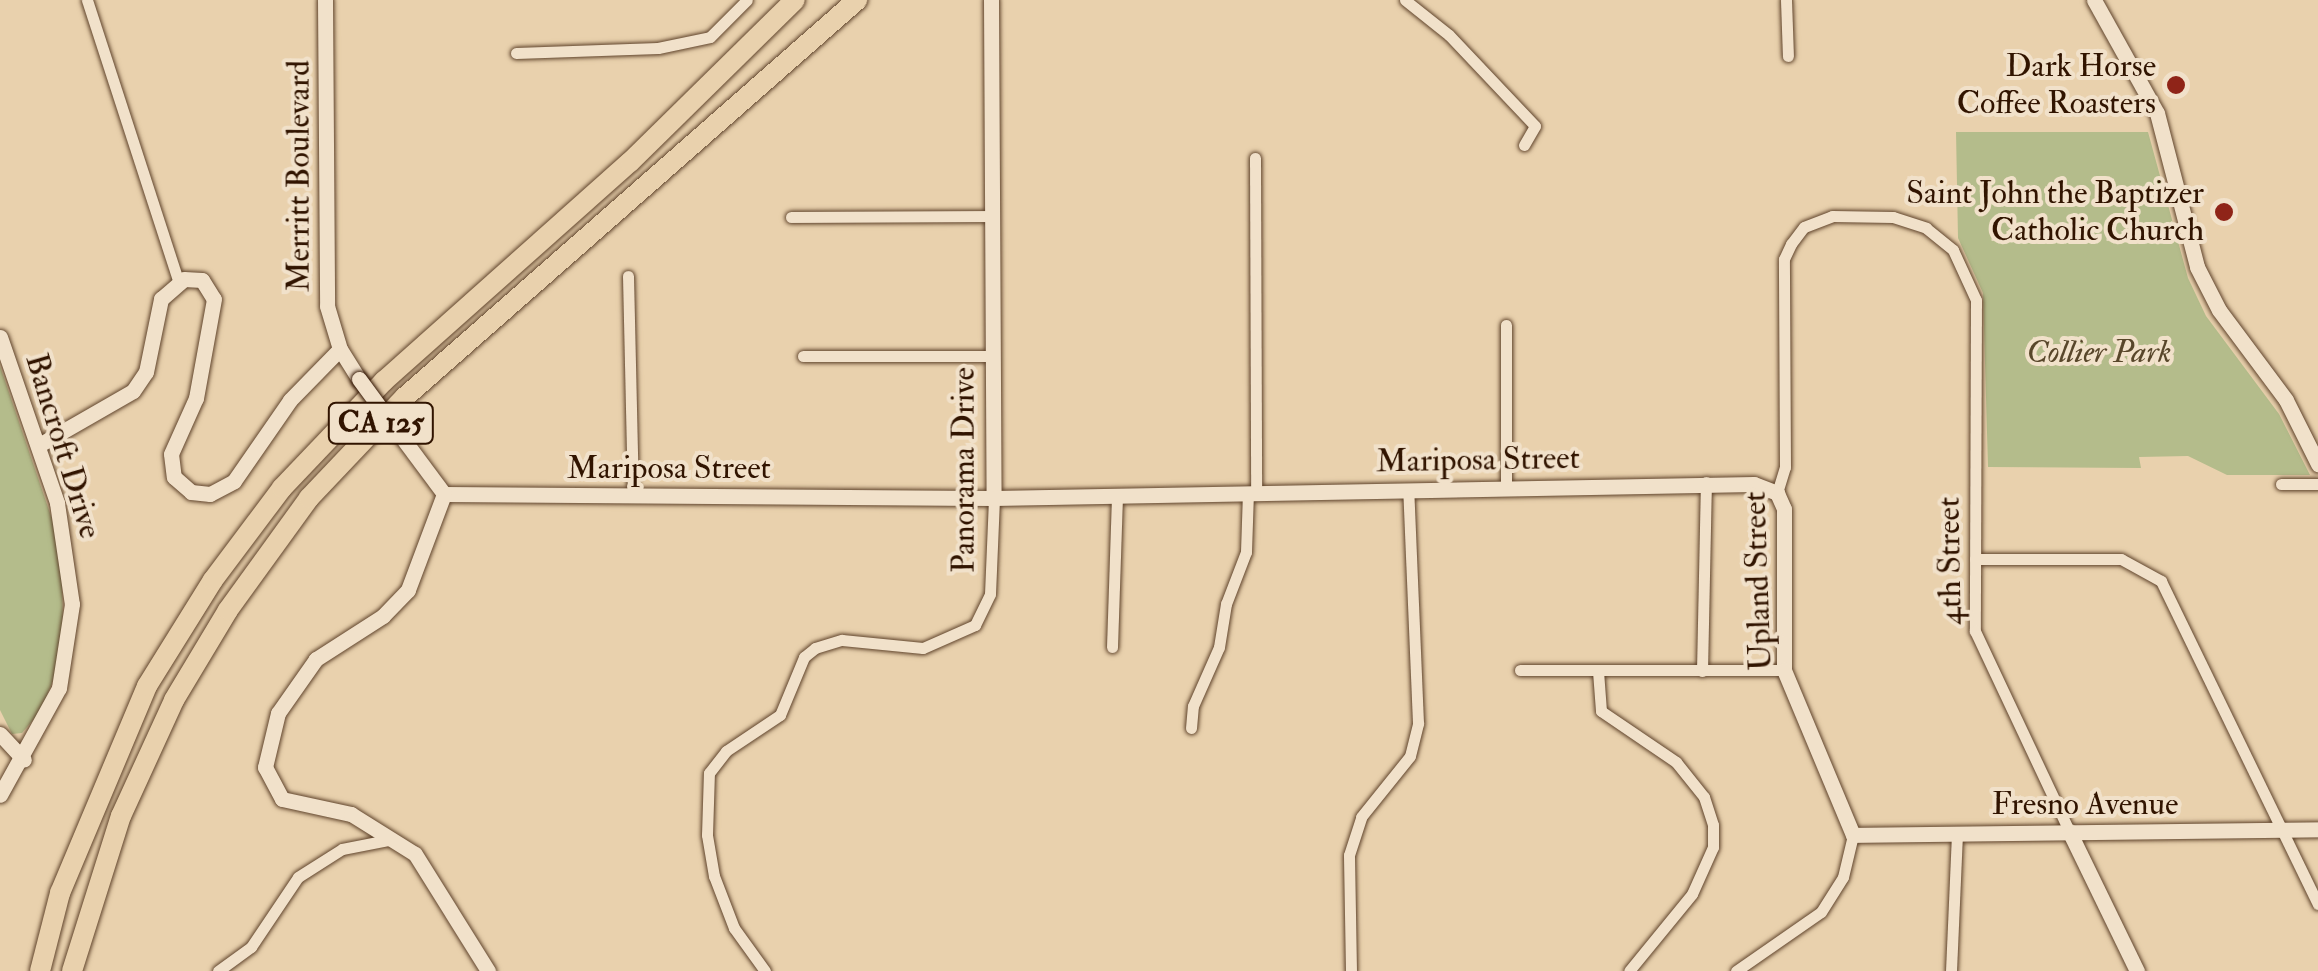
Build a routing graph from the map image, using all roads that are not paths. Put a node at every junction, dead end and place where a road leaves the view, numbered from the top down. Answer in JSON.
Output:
{"nodes":[{"id":1,"x":87,"y":0,"type":"edge"},
{"id":2,"x":325,"y":0,"type":"edge"},
{"id":3,"x":747,"y":0,"type":"edge"},
{"id":4,"x":795,"y":0,"type":"edge"},
{"id":5,"x":857,"y":0,"type":"edge"},
{"id":6,"x":991,"y":0,"type":"edge"},
{"id":7,"x":1404,"y":0,"type":"edge"},
{"id":8,"x":1786,"y":0,"type":"edge"},
{"id":9,"x":2094,"y":0,"type":"edge"},
{"id":10,"x":516,"y":52,"type":"dead end"},
{"id":11,"x":1788,"y":56,"type":"dead end"},
{"id":12,"x":1524,"y":144,"type":"dead end"},
{"id":13,"x":1255,"y":158,"type":"dead end"},
{"id":14,"x":992,"y":216,"type":"junction"},
{"id":15,"x":1832,"y":216,"type":"joint"},
{"id":16,"x":791,"y":217,"type":"dead end"},
{"id":17,"x":628,"y":276,"type":"dead end"},
{"id":18,"x":178,"y":280,"type":"junction"},
{"id":19,"x":1506,"y":325,"type":"dead end"},
{"id":20,"x":0,"y":337,"type":"edge"},
{"id":21,"x":340,"y":349,"type":"junction"},
{"id":22,"x":803,"y":356,"type":"dead end"},
{"id":23,"x":992,"y":356,"type":"junction"},
{"id":24,"x":39,"y":445,"type":"junction"},
{"id":25,"x":2318,"y":464,"type":"edge"},
{"id":26,"x":1706,"y":482,"type":"junction"},
{"id":27,"x":2281,"y":484,"type":"dead end"},
{"id":28,"x":2318,"y":484,"type":"edge"},
{"id":29,"x":1506,"y":487,"type":"junction"},
{"id":30,"x":1408,"y":490,"type":"junction"},
{"id":31,"x":1252,"y":493,"type":"junction"},
{"id":32,"x":1778,"y":493,"type":"junction"},
{"id":33,"x":444,"y":494,"type":"junction"},
{"id":34,"x":633,"y":495,"type":"junction"},
{"id":35,"x":1118,"y":496,"type":"junction"},
{"id":36,"x":994,"y":498,"type":"junction"},
{"id":37,"x":1975,"y":558,"type":"junction"},
{"id":38,"x":1112,"y":647,"type":"dead end"},
{"id":39,"x":1520,"y":670,"type":"dead end"},
{"id":40,"x":1598,"y":670,"type":"junction"},
{"id":41,"x":1784,"y":670,"type":"junction"},
{"id":42,"x":1702,"y":671,"type":"junction"},
{"id":43,"x":1191,"y":728,"type":"dead end"},
{"id":44,"x":0,"y":734,"type":"edge"},
{"id":45,"x":24,"y":760,"type":"junction"},
{"id":46,"x":0,"y":795,"type":"edge"},
{"id":47,"x":2282,"y":830,"type":"junction"},
{"id":48,"x":2318,"y":830,"type":"edge"},
{"id":49,"x":2068,"y":831,"type":"junction"},
{"id":50,"x":1957,"y":832,"type":"junction"},
{"id":51,"x":1853,"y":836,"type":"junction"},
{"id":52,"x":393,"y":840,"type":"junction"},
{"id":53,"x":2318,"y":904,"type":"edge"},
{"id":54,"x":40,"y":971,"type":"edge"},
{"id":55,"x":72,"y":971,"type":"edge"},
{"id":56,"x":218,"y":971,"type":"edge"},
{"id":57,"x":488,"y":971,"type":"edge"},
{"id":58,"x":765,"y":971,"type":"edge"},
{"id":59,"x":1351,"y":971,"type":"edge"},
{"id":60,"x":1630,"y":971,"type":"edge"},
{"id":61,"x":1736,"y":971,"type":"edge"},
{"id":62,"x":1951,"y":971,"type":"edge"},
{"id":63,"x":2138,"y":971,"type":"edge"}],
"edges":[{"from":1,"to":18,"type":"street"},
{"from":2,"to":21,"type":"street","name":"Merritt Boulevard"},
{"from":3,"to":10,"type":"street"},
{"from":4,"to":54,"type":"highway","number":"CA 125"},
{"from":5,"to":55,"type":"highway","number":"CA 125"},
{"from":6,"to":14,"type":"street","name":"Panorama Drive"},
{"from":7,"to":12,"type":"street"},
{"from":8,"to":11,"type":"street"},
{"from":9,"to":25,"type":"street"},
{"from":13,"to":31,"type":"street"},
{"from":14,"to":16,"type":"street"},
{"from":14,"to":23,"type":"street","name":"Panorama Drive"},
{"from":15,"to":32,"type":"street","name":"Upland Street"},
{"from":15,"to":37,"type":"street","name":"4th Street"},
{"from":17,"to":34,"type":"street"},
{"from":18,"to":21,"type":"street"},
{"from":18,"to":24,"type":"street"},
{"from":19,"to":29,"type":"street"},
{"from":20,"to":24,"type":"street","name":"Bancroft Drive"},
{"from":21,"to":33,"type":"street","bridge":true},
{"from":22,"to":23,"type":"street"},
{"from":23,"to":36,"type":"street","name":"Panorama Drive"},
{"from":24,"to":45,"type":"street","name":"Bancroft Drive"},
{"from":26,"to":29,"type":"street","name":"Mariposa Street"},
{"from":26,"to":32,"type":"street","name":"Mariposa Street"},
{"from":26,"to":42,"type":"street"},
{"from":27,"to":28,"type":"street"},
{"from":29,"to":30,"type":"street","name":"Mariposa Street"},
{"from":30,"to":31,"type":"street","name":"Mariposa Street"},
{"from":30,"to":59,"type":"street"},
{"from":31,"to":35,"type":"street","name":"Mariposa Street"},
{"from":31,"to":43,"type":"street"},
{"from":32,"to":41,"type":"street","name":"Upland Street"},
{"from":33,"to":34,"type":"street","name":"Mariposa Street"},
{"from":33,"to":52,"type":"street"},
{"from":34,"to":36,"type":"street","name":"Mariposa Street"},
{"from":35,"to":36,"type":"street","name":"Mariposa Street"},
{"from":35,"to":38,"type":"street"},
{"from":36,"to":58,"type":"street","name":"Panorama Drive"},
{"from":37,"to":47,"type":"street"},
{"from":37,"to":49,"type":"street","name":"4th Street"},
{"from":39,"to":40,"type":"street"},
{"from":40,"to":42,"type":"street"},
{"from":40,"to":60,"type":"street"},
{"from":41,"to":42,"type":"street"},
{"from":41,"to":51,"type":"street","name":"Upland Street"},
{"from":44,"to":45,"type":"street"},
{"from":45,"to":46,"type":"street","name":"Bancroft Drive"},
{"from":47,"to":48,"type":"street","name":"Fresno Avenue"},
{"from":47,"to":49,"type":"street","name":"Fresno Avenue"},
{"from":47,"to":53,"type":"street"},
{"from":49,"to":50,"type":"street","name":"Fresno Avenue"},
{"from":49,"to":63,"type":"street","name":"4th Street"},
{"from":50,"to":51,"type":"street","name":"Fresno Avenue"},
{"from":50,"to":62,"type":"street"},
{"from":51,"to":61,"type":"street"},
{"from":52,"to":56,"type":"street"},
{"from":52,"to":57,"type":"street"}]}
